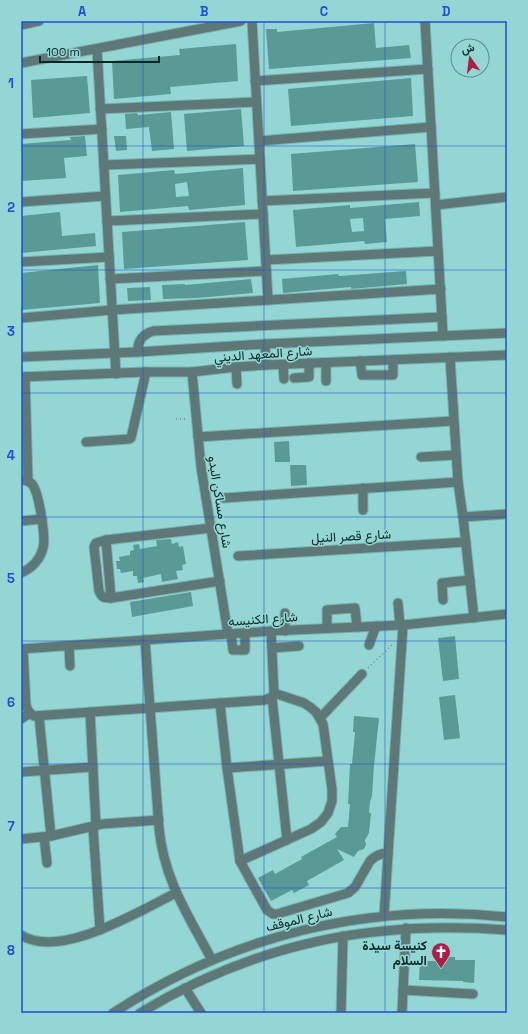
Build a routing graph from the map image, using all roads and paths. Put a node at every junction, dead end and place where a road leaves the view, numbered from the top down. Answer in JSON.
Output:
{"nodes":[{"id":1,"x":39,"y":21,"type":"edge"},
{"id":2,"x":241,"y":21,"type":"edge"},
{"id":3,"x":252,"y":21,"type":"edge"},
{"id":4,"x":425,"y":21,"type":"edge"},
{"id":5,"x":21,"y":25,"type":"edge"},
{"id":6,"x":97,"y":49,"type":"junction"},
{"id":7,"x":21,"y":64,"type":"edge"},
{"id":8,"x":428,"y":68,"type":"junction"},
{"id":9,"x":255,"y":81,"type":"junction"},
{"id":10,"x":256,"y":102,"type":"junction"},
{"id":11,"x":100,"y":109,"type":"junction"},
{"id":12,"x":431,"y":127,"type":"junction"},
{"id":13,"x":102,"y":129,"type":"junction"},
{"id":14,"x":21,"y":134,"type":"edge"},
{"id":15,"x":259,"y":141,"type":"junction"},
{"id":16,"x":260,"y":159,"type":"junction"},
{"id":17,"x":104,"y":165,"type":"junction"},
{"id":18,"x":435,"y":193,"type":"junction"},
{"id":19,"x":105,"y":196,"type":"junction"},
{"id":20,"x":507,"y":198,"type":"edge"},
{"id":21,"x":262,"y":201,"type":"junction"},
{"id":22,"x":21,"y":202,"type":"edge"},
{"id":23,"x":436,"y":205,"type":"junction"},
{"id":24,"x":263,"y":214,"type":"junction"},
{"id":25,"x":107,"y":221,"type":"junction"},
{"id":26,"x":438,"y":251,"type":"junction"},
{"id":27,"x":109,"y":258,"type":"junction"},
{"id":28,"x":266,"y":260,"type":"junction"},
{"id":29,"x":21,"y":262,"type":"edge"},
{"id":30,"x":266,"y":271,"type":"junction"},
{"id":31,"x":110,"y":279,"type":"junction"},
{"id":32,"x":441,"y":290,"type":"junction"},
{"id":33,"x":268,"y":300,"type":"junction"},
{"id":34,"x":112,"y":310,"type":"junction"},
{"id":35,"x":442,"y":316,"type":"junction"},
{"id":36,"x":21,"y":318,"type":"edge"},
{"id":37,"x":507,"y":333,"type":"edge"},
{"id":38,"x":238,"y":336,"type":"junction"},
{"id":39,"x":443,"y":336,"type":"junction"},
{"id":40,"x":265,"y":344,"type":"junction"},
{"id":41,"x":138,"y":352,"type":"junction"},
{"id":42,"x":115,"y":353,"type":"junction"},
{"id":43,"x":507,"y":355,"type":"edge"},
{"id":44,"x":21,"y":357,"type":"edge"},
{"id":45,"x":450,"y":358,"type":"junction"},
{"id":46,"x":393,"y":360,"type":"junction"},
{"id":47,"x":360,"y":361,"type":"junction"},
{"id":48,"x":326,"y":363,"type":"junction"},
{"id":49,"x":309,"y":364,"type":"junction"},
{"id":50,"x":266,"y":365,"type":"junction"},
{"id":51,"x":283,"y":365,"type":"junction"},
{"id":52,"x":236,"y":367,"type":"junction"},
{"id":53,"x":146,"y":372,"type":"junction"},
{"id":54,"x":192,"y":372,"type":"junction"},
{"id":55,"x":116,"y":374,"type":"junction"},
{"id":56,"x":23,"y":377,"type":"edge"},
{"id":57,"x":294,"y":378,"type":"dead end"},
{"id":58,"x":284,"y":379,"type":"dead end"},
{"id":59,"x":326,"y":381,"type":"dead end"},
{"id":60,"x":237,"y":384,"type":"dead end"},
{"id":61,"x":176,"y":419,"type":"dead end"},
{"id":62,"x":197,"y":419,"type":"junction"},
{"id":63,"x":454,"y":421,"type":"junction"},
{"id":64,"x":198,"y":437,"type":"junction"},
{"id":65,"x":86,"y":442,"type":"dead end"},
{"id":66,"x":456,"y":455,"type":"junction"},
{"id":67,"x":421,"y":457,"type":"dead end"},
{"id":68,"x":25,"y":481,"type":"edge"},
{"id":69,"x":458,"y":482,"type":"junction"},
{"id":70,"x":363,"y":488,"type":"junction"},
{"id":71,"x":224,"y":498,"type":"dead end"},
{"id":72,"x":363,"y":510,"type":"dead end"},
{"id":73,"x":507,"y":514,"type":"edge"},
{"id":74,"x":463,"y":517,"type":"junction"},
{"id":75,"x":42,"y":519,"type":"junction"},
{"id":76,"x":21,"y":521,"type":"edge"},
{"id":77,"x":211,"y":528,"type":"junction"},
{"id":78,"x":466,"y":542,"type":"junction"},
{"id":79,"x":238,"y":556,"type":"dead end"},
{"id":80,"x":21,"y":573,"type":"edge"},
{"id":81,"x":470,"y":580,"type":"junction"},
{"id":82,"x":220,"y":581,"type":"junction"},
{"id":83,"x":443,"y":600,"type":"dead end"},
{"id":84,"x":398,"y":603,"type":"dead end"},
{"id":85,"x":285,"y":613,"type":"dead end"},
{"id":86,"x":507,"y":614,"type":"edge"},
{"id":87,"x":474,"y":618,"type":"junction"},
{"id":88,"x":401,"y":625,"type":"junction"},
{"id":89,"x":376,"y":626,"type":"junction"},
{"id":90,"x":356,"y":627,"type":"junction"},
{"id":91,"x":327,"y":628,"type":"junction"},
{"id":92,"x":271,"y":631,"type":"junction"},
{"id":93,"x":285,"y":631,"type":"junction"},
{"id":94,"x":245,"y":633,"type":"junction"},
{"id":95,"x":230,"y":634,"type":"junction"},
{"id":96,"x":402,"y":635,"type":"junction"},
{"id":97,"x":145,"y":640,"type":"junction"},
{"id":98,"x":369,"y":645,"type":"dead end"},
{"id":99,"x":69,"y":646,"type":"junction"},
{"id":100,"x":299,"y":646,"type":"dead end"},
{"id":101,"x":272,"y":648,"type":"junction"},
{"id":102,"x":22,"y":649,"type":"edge"},
{"id":103,"x":70,"y":666,"type":"dead end"},
{"id":104,"x":362,"y":674,"type":"joint"},
{"id":105,"x":273,"y":695,"type":"junction"},
{"id":106,"x":220,"y":703,"type":"junction"},
{"id":107,"x":150,"y":708,"type":"junction"},
{"id":108,"x":90,"y":712,"type":"junction"},
{"id":109,"x":34,"y":715,"type":"junction"},
{"id":110,"x":320,"y":718,"type":"junction"},
{"id":111,"x":21,"y":719,"type":"edge"},
{"id":112,"x":328,"y":761,"type":"junction"},
{"id":113,"x":279,"y":765,"type":"junction"},
{"id":114,"x":93,"y":767,"type":"junction"},
{"id":115,"x":227,"y":768,"type":"junction"},
{"id":116,"x":44,"y":770,"type":"junction"},
{"id":117,"x":21,"y":772,"type":"edge"},
{"id":118,"x":158,"y":820,"type":"junction"},
{"id":119,"x":94,"y":826,"type":"junction"},
{"id":120,"x":48,"y":836,"type":"junction"},
{"id":121,"x":21,"y":840,"type":"edge"},
{"id":122,"x":287,"y":840,"type":"junction"},
{"id":123,"x":388,"y":853,"type":"junction"},
{"id":124,"x":240,"y":861,"type":"junction"},
{"id":125,"x":47,"y":863,"type":"dead end"},
{"id":126,"x":176,"y":893,"type":"junction"},
{"id":127,"x":384,"y":916,"type":"junction"},
{"id":128,"x":507,"y":917,"type":"edge"},
{"id":129,"x":406,"y":928,"type":"junction"},
{"id":130,"x":100,"y":930,"type":"junction"},
{"id":131,"x":507,"y":930,"type":"edge"},
{"id":132,"x":21,"y":936,"type":"edge"},
{"id":133,"x":343,"y":936,"type":"junction"},
{"id":134,"x":212,"y":960,"type":"junction"},
{"id":135,"x":185,"y":988,"type":"junction"},
{"id":136,"x":404,"y":990,"type":"junction"},
{"id":137,"x":473,"y":994,"type":"dead end"},
{"id":138,"x":113,"y":1013,"type":"edge"},
{"id":139,"x":140,"y":1013,"type":"edge"},
{"id":140,"x":201,"y":1013,"type":"edge"},
{"id":141,"x":341,"y":1013,"type":"edge"},
{"id":142,"x":402,"y":1013,"type":"edge"}],
"edges":[{"from":1,"to":5,"type":"street"},
{"from":2,"to":6,"type":"street"},
{"from":3,"to":9,"type":"street"},
{"from":4,"to":8,"type":"street"},
{"from":6,"to":7,"type":"street"},
{"from":6,"to":11,"type":"street"},
{"from":8,"to":9,"type":"street"},
{"from":8,"to":12,"type":"street"},
{"from":9,"to":10,"type":"street"},
{"from":10,"to":11,"type":"street"},
{"from":10,"to":15,"type":"street"},
{"from":11,"to":13,"type":"street"},
{"from":12,"to":15,"type":"street"},
{"from":12,"to":18,"type":"street"},
{"from":13,"to":14,"type":"street"},
{"from":13,"to":17,"type":"street"},
{"from":15,"to":16,"type":"street"},
{"from":16,"to":17,"type":"street"},
{"from":16,"to":21,"type":"street"},
{"from":17,"to":19,"type":"street"},
{"from":18,"to":21,"type":"street"},
{"from":18,"to":23,"type":"street"},
{"from":19,"to":22,"type":"street"},
{"from":19,"to":25,"type":"street"},
{"from":20,"to":23,"type":"street"},
{"from":21,"to":24,"type":"street"},
{"from":23,"to":26,"type":"street"},
{"from":24,"to":25,"type":"street"},
{"from":24,"to":28,"type":"street"},
{"from":25,"to":27,"type":"street"},
{"from":26,"to":28,"type":"street"},
{"from":26,"to":32,"type":"street"},
{"from":27,"to":29,"type":"street"},
{"from":27,"to":31,"type":"street"},
{"from":28,"to":30,"type":"street"},
{"from":30,"to":31,"type":"street"},
{"from":30,"to":33,"type":"street"},
{"from":31,"to":34,"type":"street"},
{"from":32,"to":33,"type":"street"},
{"from":32,"to":35,"type":"street"},
{"from":33,"to":34,"type":"street"},
{"from":34,"to":36,"type":"street"},
{"from":34,"to":42,"type":"street"},
{"from":35,"to":38,"type":"street"},
{"from":35,"to":39,"type":"street"},
{"from":37,"to":39,"type":"street","name":"شارع المعهد الديني"},
{"from":38,"to":40,"type":"street","name":"شارع المعهد الديني"},
{"from":38,"to":41,"type":"street","name":"شارع المعهد الديني"},
{"from":38,"to":41,"type":"street"},
{"from":39,"to":40,"type":"street","name":"شارع المعهد الديني"},
{"from":40,"to":50,"type":"street"},
{"from":41,"to":42,"type":"street","name":"شارع المعهد الديني"},
{"from":42,"to":44,"type":"street","name":"شارع المعهد الديني"},
{"from":42,"to":55,"type":"street"},
{"from":43,"to":45,"type":"street","name":"شارع المعهد الديني"},
{"from":45,"to":46,"type":"street","name":"شارع المعهد الديني"},
{"from":45,"to":63,"type":"street"},
{"from":46,"to":47,"type":"street","name":"شارع المعهد الديني"},
{"from":46,"to":47,"type":"street"},
{"from":47,"to":48,"type":"street","name":"شارع المعهد الديني"},
{"from":48,"to":49,"type":"street","name":"شارع المعهد الديني"},
{"from":48,"to":59,"type":"street"},
{"from":49,"to":51,"type":"street","name":"شارع المعهد الديني"},
{"from":49,"to":57,"type":"street"},
{"from":50,"to":51,"type":"street","name":"شارع المعهد الديني"},
{"from":50,"to":52,"type":"street","name":"شارع المعهد الديني"},
{"from":51,"to":58,"type":"street"},
{"from":52,"to":54,"type":"street","name":"شارع المعهد الديني"},
{"from":52,"to":60,"type":"street"},
{"from":53,"to":54,"type":"street","name":"شارع المعهد الديني"},
{"from":53,"to":55,"type":"street","name":"شارع المعهد الديني"},
{"from":53,"to":65,"type":"street"},
{"from":54,"to":62,"type":"street","name":"شارع مساكن البدو"},
{"from":55,"to":56,"type":"street","name":"شارع المعهد الديني"},
{"from":56,"to":68,"type":"street"},
{"from":61,"to":62,"type":"path"},
{"from":62,"to":64,"type":"street","name":"شارع مساكن البدو"},
{"from":63,"to":64,"type":"street"},
{"from":63,"to":66,"type":"street"},
{"from":64,"to":77,"type":"street","name":"شارع مساكن البدو"},
{"from":66,"to":67,"type":"street"},
{"from":66,"to":69,"type":"street"},
{"from":68,"to":75,"type":"street"},
{"from":69,"to":70,"type":"street"},
{"from":69,"to":74,"type":"street"},
{"from":70,"to":71,"type":"street"},
{"from":70,"to":72,"type":"street"},
{"from":73,"to":74,"type":"street"},
{"from":74,"to":78,"type":"street"},
{"from":75,"to":76,"type":"street"},
{"from":75,"to":80,"type":"street"},
{"from":77,"to":82,"type":"street","name":"شارع مساكن البدو"},
{"from":77,"to":82,"type":"street"},
{"from":78,"to":79,"type":"street","name":"شارع قصر النيل"},
{"from":78,"to":81,"type":"street"},
{"from":81,"to":83,"type":"street"},
{"from":81,"to":87,"type":"street"},
{"from":82,"to":95,"type":"street","name":"شارع مساكن البدو"},
{"from":84,"to":88,"type":"street"},
{"from":85,"to":93,"type":"street"},
{"from":86,"to":87,"type":"street","name":"شارع الكنيسه"},
{"from":87,"to":88,"type":"street","name":"شارع الكنيسه"},
{"from":88,"to":89,"type":"street","name":"شارع الكنيسه"},
{"from":88,"to":96,"type":"street"},
{"from":89,"to":90,"type":"street","name":"شارع الكنيسه"},
{"from":89,"to":98,"type":"street"},
{"from":90,"to":91,"type":"street","name":"شارع الكنيسه"},
{"from":90,"to":91,"type":"street"},
{"from":91,"to":93,"type":"street","name":"شارع الكنيسه"},
{"from":92,"to":93,"type":"street","name":"شارع الكنيسه"},
{"from":92,"to":94,"type":"street","name":"شارع الكنيسه"},
{"from":92,"to":101,"type":"street"},
{"from":94,"to":95,"type":"street","name":"شارع الكنيسه"},
{"from":94,"to":95,"type":"street","name":"شارع مساكن البدو"},
{"from":95,"to":97,"type":"street","name":"شارع الكنيسه"},
{"from":96,"to":104,"type":"path"},
{"from":96,"to":123,"type":"street"},
{"from":97,"to":99,"type":"street","name":"شارع الكنيسه"},
{"from":97,"to":107,"type":"street"},
{"from":99,"to":102,"type":"street","name":"شارع الكنيسه"},
{"from":99,"to":103,"type":"street"},
{"from":100,"to":101,"type":"street"},
{"from":101,"to":105,"type":"street"},
{"from":102,"to":109,"type":"street"},
{"from":104,"to":110,"type":"street"},
{"from":105,"to":106,"type":"street"},
{"from":105,"to":110,"type":"street"},
{"from":105,"to":113,"type":"street"},
{"from":106,"to":107,"type":"street"},
{"from":106,"to":115,"type":"street"},
{"from":107,"to":108,"type":"street"},
{"from":107,"to":118,"type":"street"},
{"from":108,"to":109,"type":"street"},
{"from":108,"to":114,"type":"street"},
{"from":109,"to":111,"type":"street"},
{"from":109,"to":116,"type":"street"},
{"from":110,"to":112,"type":"street"},
{"from":112,"to":113,"type":"street"},
{"from":112,"to":122,"type":"street"},
{"from":113,"to":115,"type":"street"},
{"from":113,"to":122,"type":"street"},
{"from":114,"to":116,"type":"street"},
{"from":114,"to":119,"type":"street"},
{"from":115,"to":124,"type":"street"},
{"from":116,"to":117,"type":"street"},
{"from":116,"to":120,"type":"street"},
{"from":118,"to":119,"type":"street"},
{"from":118,"to":126,"type":"street"},
{"from":119,"to":120,"type":"street"},
{"from":119,"to":130,"type":"street"},
{"from":120,"to":121,"type":"street"},
{"from":120,"to":125,"type":"street"},
{"from":122,"to":124,"type":"street"},
{"from":123,"to":124,"type":"street"},
{"from":123,"to":127,"type":"street"},
{"from":126,"to":130,"type":"street"},
{"from":126,"to":134,"type":"street"},
{"from":127,"to":128,"type":"street","name":"شارع الموقف"},
{"from":127,"to":134,"type":"street","name":"شارع الموقف"},
{"from":129,"to":131,"type":"street","name":"شارع الموقف"},
{"from":129,"to":133,"type":"street","name":"شارع الموقف"},
{"from":129,"to":136,"type":"street"},
{"from":130,"to":132,"type":"street"},
{"from":133,"to":135,"type":"street","name":"شارع الموقف"},
{"from":133,"to":141,"type":"street"},
{"from":134,"to":138,"type":"street","name":"شارع الموقف"},
{"from":135,"to":139,"type":"street","name":"شارع الموقف"},
{"from":135,"to":140,"type":"street"},
{"from":136,"to":137,"type":"street"},
{"from":136,"to":142,"type":"street"}]}
